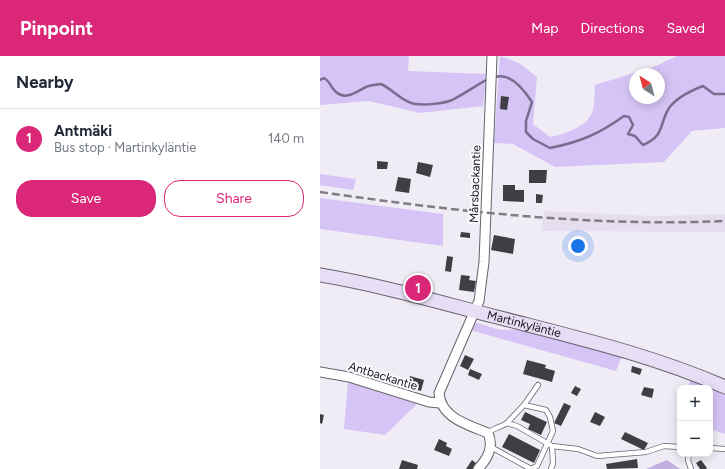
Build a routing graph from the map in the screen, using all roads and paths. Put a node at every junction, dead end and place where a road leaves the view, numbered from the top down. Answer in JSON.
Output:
{"nodes":[{"id":1,"x":492,"y":56,"type":"edge"},
{"id":2,"x":320,"y":275,"type":"edge"},
{"id":3,"x":474,"y":311,"type":"junction"},
{"id":4,"x":320,"y":372,"type":"edge"},
{"id":5,"x":538,"y":385,"type":"dead end"},
{"id":6,"x":725,"y":387,"type":"edge"},
{"id":7,"x":440,"y":403,"type":"junction"},
{"id":8,"x":524,"y":405,"type":"junction"},
{"id":9,"x":507,"y":423,"type":"junction"},
{"id":10,"x":488,"y":433,"type":"junction"},
{"id":11,"x":546,"y":443,"type":"junction"},
{"id":12,"x":552,"y":446,"type":"junction"},
{"id":13,"x":491,"y":447,"type":"junction"},
{"id":14,"x":677,"y":447,"type":"edge"},
{"id":15,"x":713,"y":448,"type":"edge"},
{"id":16,"x":725,"y":449,"type":"edge"},
{"id":17,"x":688,"y":457,"type":"edge"},
{"id":18,"x":478,"y":469,"type":"edge"},
{"id":19,"x":551,"y":469,"type":"edge"},
{"id":20,"x":691,"y":469,"type":"edge"}],
"edges":[{"from":1,"to":3,"type":"street","name":"Mårsbackantie"},
{"from":2,"to":3,"type":"street","name":"Martinkyläntie"},
{"from":3,"to":6,"type":"street","name":"Martinkyläntie"},
{"from":3,"to":7,"type":"street","name":"Mårsbackantie"},
{"from":4,"to":7,"type":"street","name":"Antbackantie"},
{"from":5,"to":8,"type":"lane"},
{"from":7,"to":10,"type":"street"},
{"from":8,"to":9,"type":"lane"},
{"from":8,"to":11,"type":"lane"},
{"from":9,"to":10,"type":"lane"},
{"from":9,"to":11,"type":"lane"},
{"from":10,"to":13,"type":"street"},
{"from":11,"to":12,"type":"lane"},
{"from":11,"to":13,"type":"lane"},
{"from":12,"to":14,"type":"lane"},
{"from":12,"to":19,"type":"lane"},
{"from":13,"to":18,"type":"street"},
{"from":15,"to":16,"type":"lane"},
{"from":17,"to":20,"type":"lane"}]}
